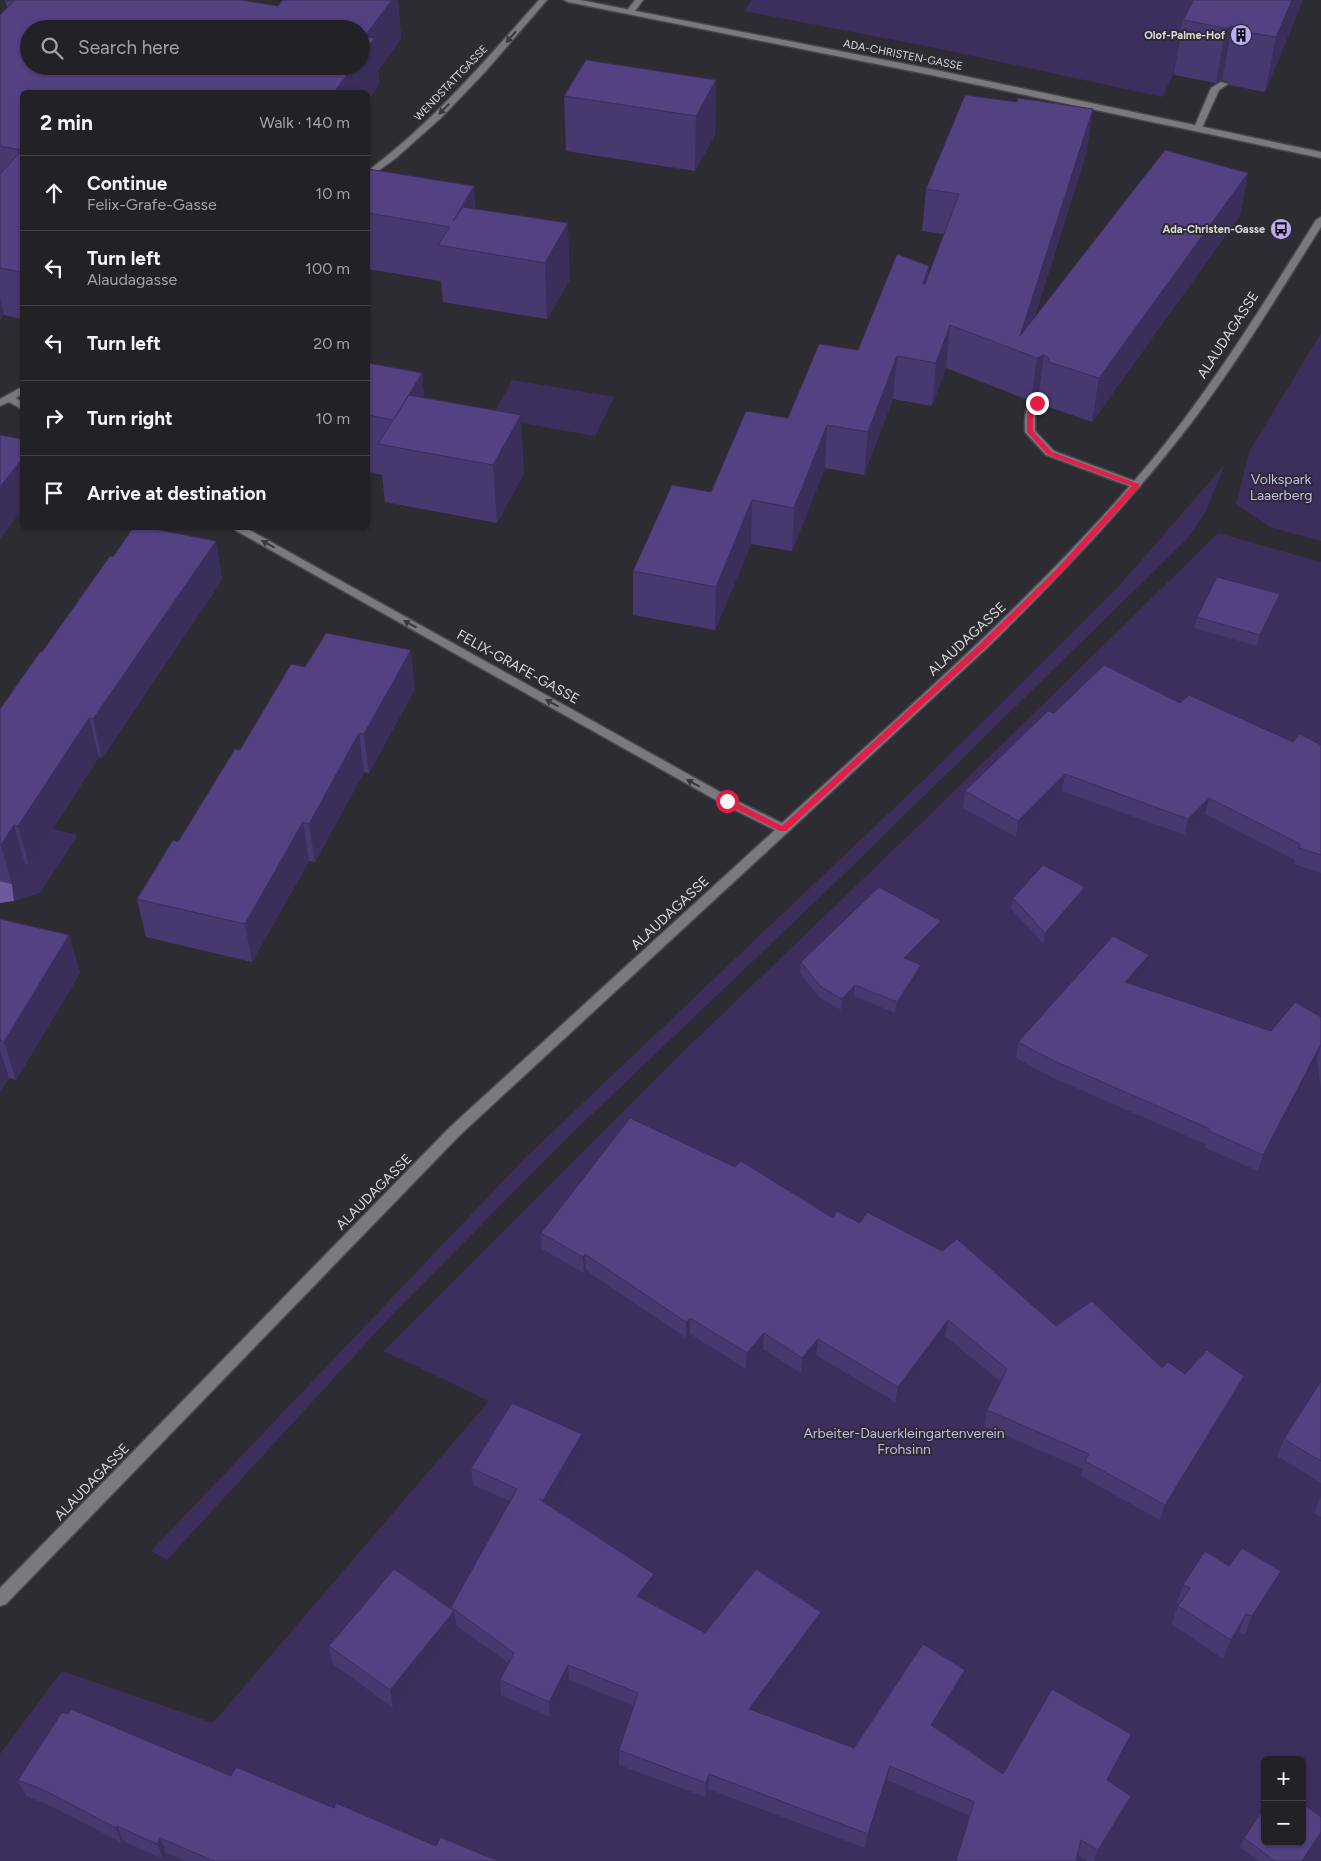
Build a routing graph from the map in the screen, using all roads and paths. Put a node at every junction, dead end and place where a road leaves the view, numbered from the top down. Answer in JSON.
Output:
{"nodes":[{"id":1,"x":543,"y":0,"type":"edge"},
{"id":2,"x":568,"y":0,"type":"edge"},
{"id":3,"x":639,"y":0,"type":"edge"},
{"id":4,"x":630,"y":12,"type":"junction"},
{"id":5,"x":1224,"y":84,"type":"edge"},
{"id":6,"x":1198,"y":128,"type":"junction"},
{"id":7,"x":1321,"y":155,"type":"edge"},
{"id":8,"x":370,"y":172,"type":"edge"},
{"id":9,"x":1321,"y":220,"type":"edge"},
{"id":10,"x":20,"y":391,"type":"edge"},
{"id":11,"x":4,"y":401,"type":"edge"},
{"id":12,"x":1037,"y":403,"type":"edge"},
{"id":13,"x":20,"y":405,"type":"edge"},
{"id":14,"x":1136,"y":485,"type":"junction"},
{"id":15,"x":243,"y":530,"type":"edge"},
{"id":16,"x":783,"y":830,"type":"junction"},
{"id":17,"x":0,"y":1598,"type":"edge"}],
"edges":[{"from":1,"to":8,"type":"street","name":"WENDSTATTGASSE","one_way":true},
{"from":2,"to":4,"type":"street","name":"ADA-CHRISTEN-GASSE"},
{"from":3,"to":4,"type":"street"},
{"from":4,"to":6,"type":"street","name":"ADA-CHRISTEN-GASSE"},
{"from":5,"to":6,"type":"street"},
{"from":6,"to":7,"type":"street","name":"ADA-CHRISTEN-GASSE"},
{"from":9,"to":14,"type":"street","name":"ALAUDAGASSE"},
{"from":10,"to":11,"type":"street"},
{"from":11,"to":13,"type":"street"},
{"from":12,"to":14,"type":"street"},
{"from":14,"to":16,"type":"street","name":"ALAUDAGASSE"},
{"from":16,"to":15,"type":"street","name":"FELIX-GRAFE-GASSE","one_way":true},
{"from":16,"to":17,"type":"street","name":"ALAUDAGASSE"}]}
